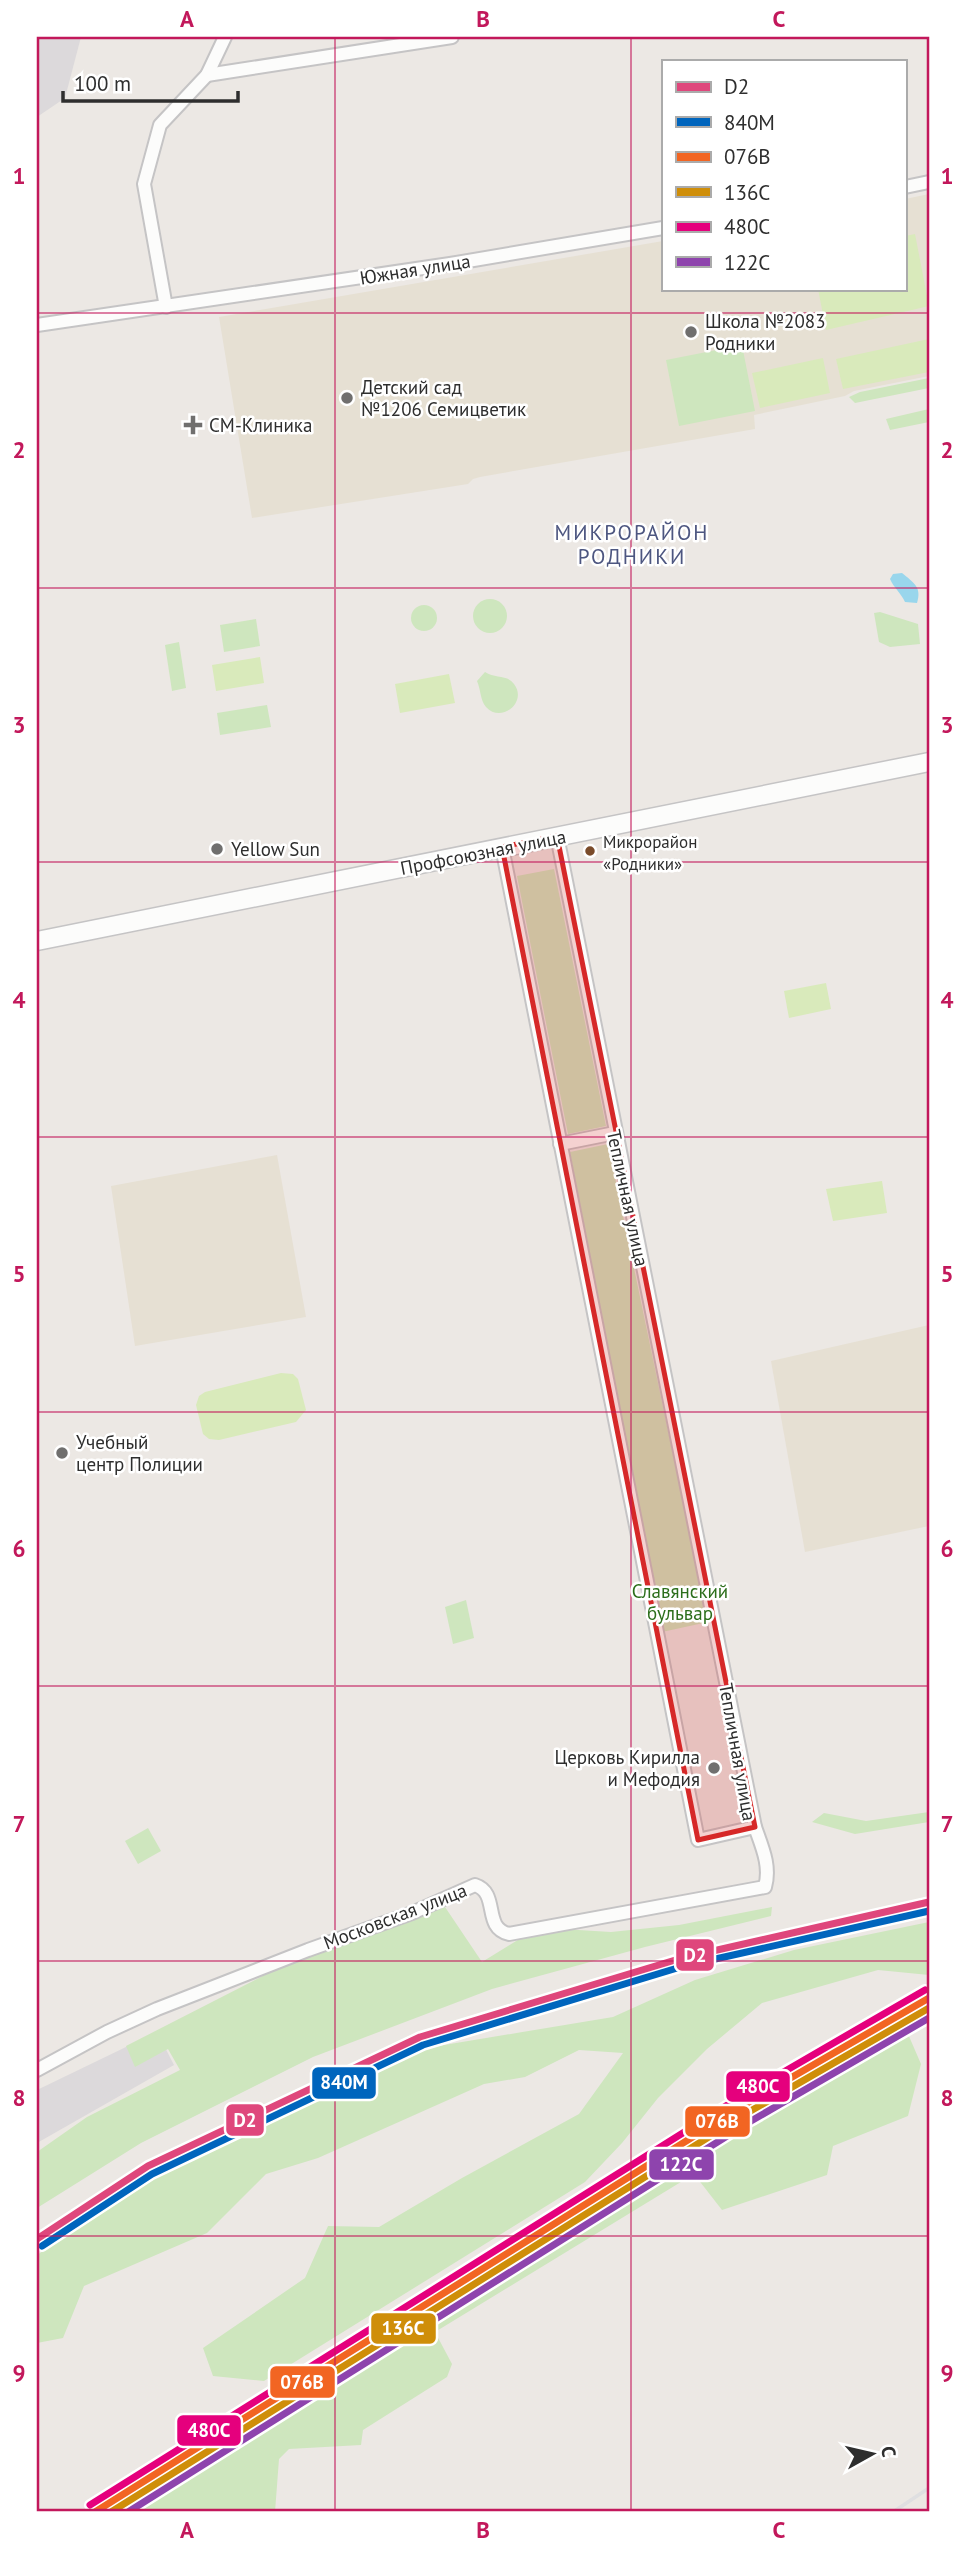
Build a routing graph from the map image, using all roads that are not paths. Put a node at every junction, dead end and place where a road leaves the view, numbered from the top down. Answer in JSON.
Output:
{"nodes":[{"id":1,"x":225,"y":37,"type":"edge"},
{"id":2,"x":452,"y":37,"type":"edge"},
{"id":3,"x":207,"y":75,"type":"junction"},
{"id":4,"x":929,"y":182,"type":"edge"},
{"id":5,"x":906,"y":187,"type":"edge"},
{"id":6,"x":662,"y":228,"type":"edge"},
{"id":7,"x":166,"y":307,"type":"junction"},
{"id":8,"x":37,"y":325,"type":"edge"},
{"id":9,"x":929,"y":762,"type":"edge"},
{"id":10,"x":557,"y":836,"type":"junction"},
{"id":11,"x":502,"y":847,"type":"junction"},
{"id":12,"x":37,"y":941,"type":"edge"},
{"id":13,"x":615,"y":1133,"type":"junction"},
{"id":14,"x":560,"y":1144,"type":"junction"},
{"id":15,"x":755,"y":1827,"type":"junction"},
{"id":16,"x":37,"y":2070,"type":"edge"}],
"edges":[{"from":1,"to":3,"type":"street"},
{"from":2,"to":3,"type":"street"},
{"from":3,"to":7,"type":"street"},
{"from":4,"to":5,"type":"street"},
{"from":6,"to":7,"type":"street","name":"Южная улица"},
{"from":7,"to":8,"type":"street","name":"Южная улица"},
{"from":9,"to":10,"type":"main road","name":"Профсоюзная улица"},
{"from":10,"to":11,"type":"main road","name":"Профсоюзная улица"},
{"from":10,"to":13,"type":"street","name":"Тепличная улица"},
{"from":11,"to":12,"type":"main road","name":"Профсоюзная улица"},
{"from":11,"to":14,"type":"street","name":"Тепличная улица"},
{"from":13,"to":14,"type":"street"},
{"from":13,"to":15,"type":"street","name":"Тепличная улица"},
{"from":14,"to":15,"type":"street","name":"Тепличная улица"},
{"from":15,"to":16,"type":"street","name":"Московская улица"}]}
